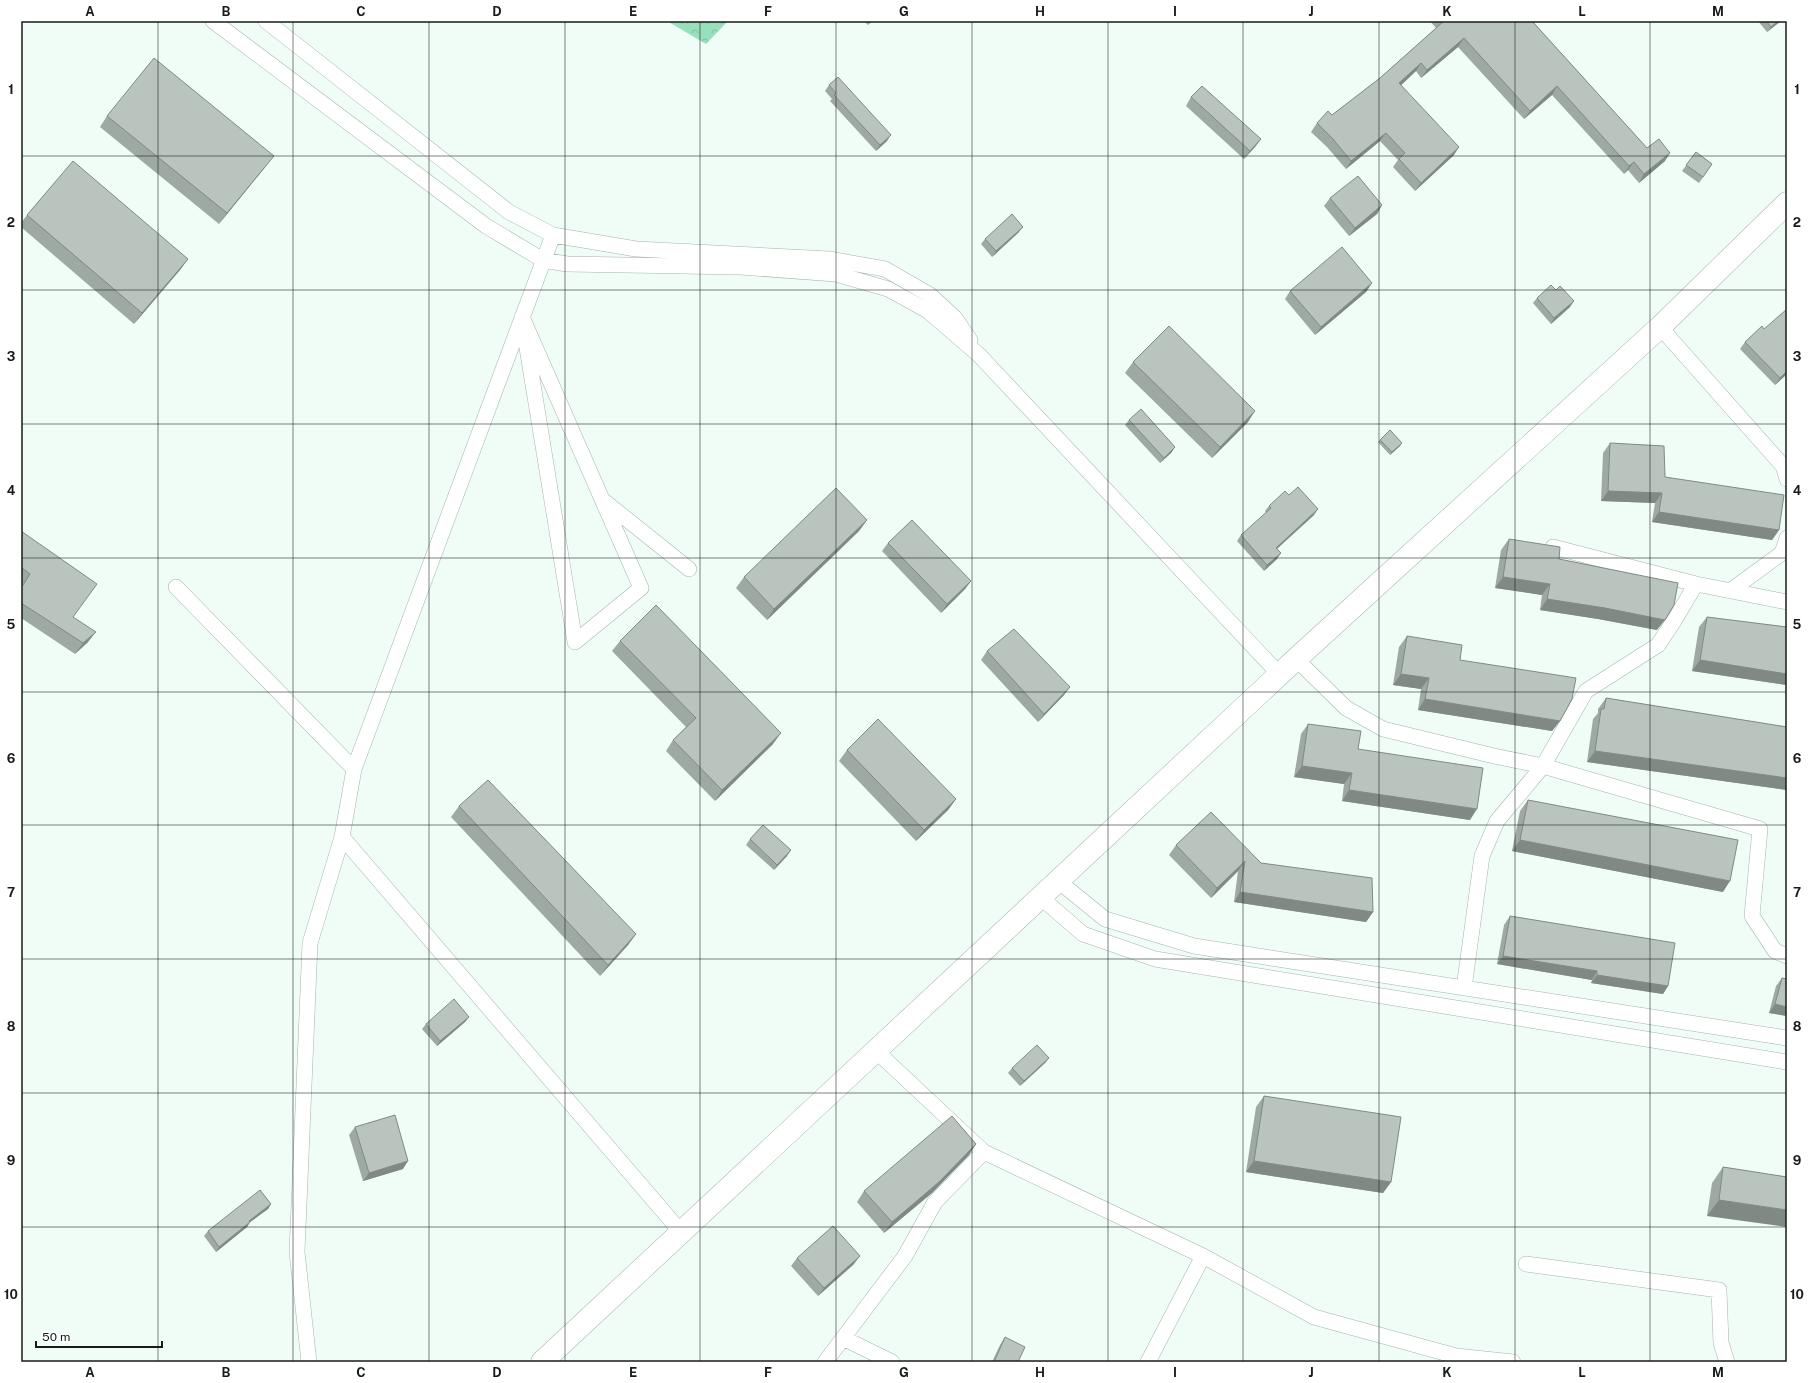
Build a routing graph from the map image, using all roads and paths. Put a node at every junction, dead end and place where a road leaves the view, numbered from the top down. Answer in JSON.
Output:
{"nodes":[{"id":1,"x":213,"y":21,"type":"edge"},
{"id":2,"x":266,"y":21,"type":"edge"},
{"id":3,"x":1787,"y":203,"type":"edge"},
{"id":4,"x":553,"y":236,"type":"junction"},
{"id":5,"x":543,"y":260,"type":"junction"},
{"id":6,"x":522,"y":317,"type":"junction"},
{"id":7,"x":1660,"y":327,"type":"junction"},
{"id":8,"x":979,"y":355,"type":"junction"},
{"id":9,"x":1786,"y":470,"type":"edge"},
{"id":10,"x":602,"y":500,"type":"junction"},
{"id":11,"x":1787,"y":538,"type":"edge"},
{"id":12,"x":1553,"y":547,"type":"edge"},
{"id":13,"x":689,"y":569,"type":"dead end"},
{"id":14,"x":1696,"y":584,"type":"junction"},
{"id":15,"x":176,"y":587,"type":"dead end"},
{"id":16,"x":1730,"y":590,"type":"junction"},
{"id":17,"x":1787,"y":602,"type":"edge"},
{"id":18,"x":1296,"y":659,"type":"junction"},
{"id":19,"x":1279,"y":674,"type":"junction"},
{"id":20,"x":1543,"y":766,"type":"junction"},
{"id":21,"x":354,"y":769,"type":"junction"},
{"id":22,"x":342,"y":837,"type":"junction"},
{"id":23,"x":1057,"y":880,"type":"junction"},
{"id":24,"x":1039,"y":896,"type":"junction"},
{"id":25,"x":1787,"y":956,"type":"edge"},
{"id":26,"x":1464,"y":988,"type":"junction"},
{"id":27,"x":1787,"y":1038,"type":"edge"},
{"id":28,"x":875,"y":1050,"type":"junction"},
{"id":29,"x":1787,"y":1062,"type":"edge"},
{"id":30,"x":984,"y":1152,"type":"junction"},
{"id":31,"x":681,"y":1232,"type":"junction"},
{"id":32,"x":1203,"y":1256,"type":"junction"},
{"id":33,"x":1526,"y":1264,"type":"dead end"},
{"id":34,"x":843,"y":1338,"type":"junction"},
{"id":35,"x":309,"y":1362,"type":"edge"},
{"id":36,"x":542,"y":1362,"type":"edge"},
{"id":37,"x":825,"y":1362,"type":"edge"},
{"id":38,"x":892,"y":1362,"type":"edge"},
{"id":39,"x":1148,"y":1362,"type":"edge"},
{"id":40,"x":1513,"y":1362,"type":"edge"},
{"id":41,"x":1727,"y":1362,"type":"edge"}],
"edges":[{"from":1,"to":5,"type":"street"},
{"from":2,"to":4,"type":"street"},
{"from":3,"to":7,"type":"main road"},
{"from":4,"to":5,"type":"street"},
{"from":4,"to":8,"type":"street"},
{"from":5,"to":6,"type":"street"},
{"from":5,"to":8,"type":"street"},
{"from":6,"to":10,"type":"street"},
{"from":6,"to":10,"type":"street"},
{"from":6,"to":21,"type":"street"},
{"from":7,"to":9,"type":"street"},
{"from":7,"to":18,"type":"main road"},
{"from":8,"to":19,"type":"street"},
{"from":10,"to":13,"type":"street"},
{"from":11,"to":16,"type":"street"},
{"from":12,"to":14,"type":"street"},
{"from":14,"to":16,"type":"street"},
{"from":14,"to":20,"type":"street"},
{"from":15,"to":21,"type":"street"},
{"from":16,"to":17,"type":"street"},
{"from":18,"to":19,"type":"main road"},
{"from":18,"to":20,"type":"street"},
{"from":19,"to":23,"type":"main road"},
{"from":20,"to":25,"type":"street"},
{"from":20,"to":26,"type":"street"},
{"from":21,"to":22,"type":"street"},
{"from":22,"to":31,"type":"street"},
{"from":22,"to":35,"type":"street"},
{"from":23,"to":24,"type":"main road"},
{"from":23,"to":26,"type":"street"},
{"from":24,"to":28,"type":"main road"},
{"from":24,"to":29,"type":"street"},
{"from":26,"to":27,"type":"street"},
{"from":28,"to":30,"type":"street"},
{"from":28,"to":31,"type":"main road"},
{"from":30,"to":32,"type":"street"},
{"from":30,"to":34,"type":"street"},
{"from":31,"to":36,"type":"main road"},
{"from":32,"to":39,"type":"street"},
{"from":32,"to":40,"type":"street"},
{"from":33,"to":41,"type":"street"},
{"from":34,"to":37,"type":"street"},
{"from":34,"to":38,"type":"street"}]}
